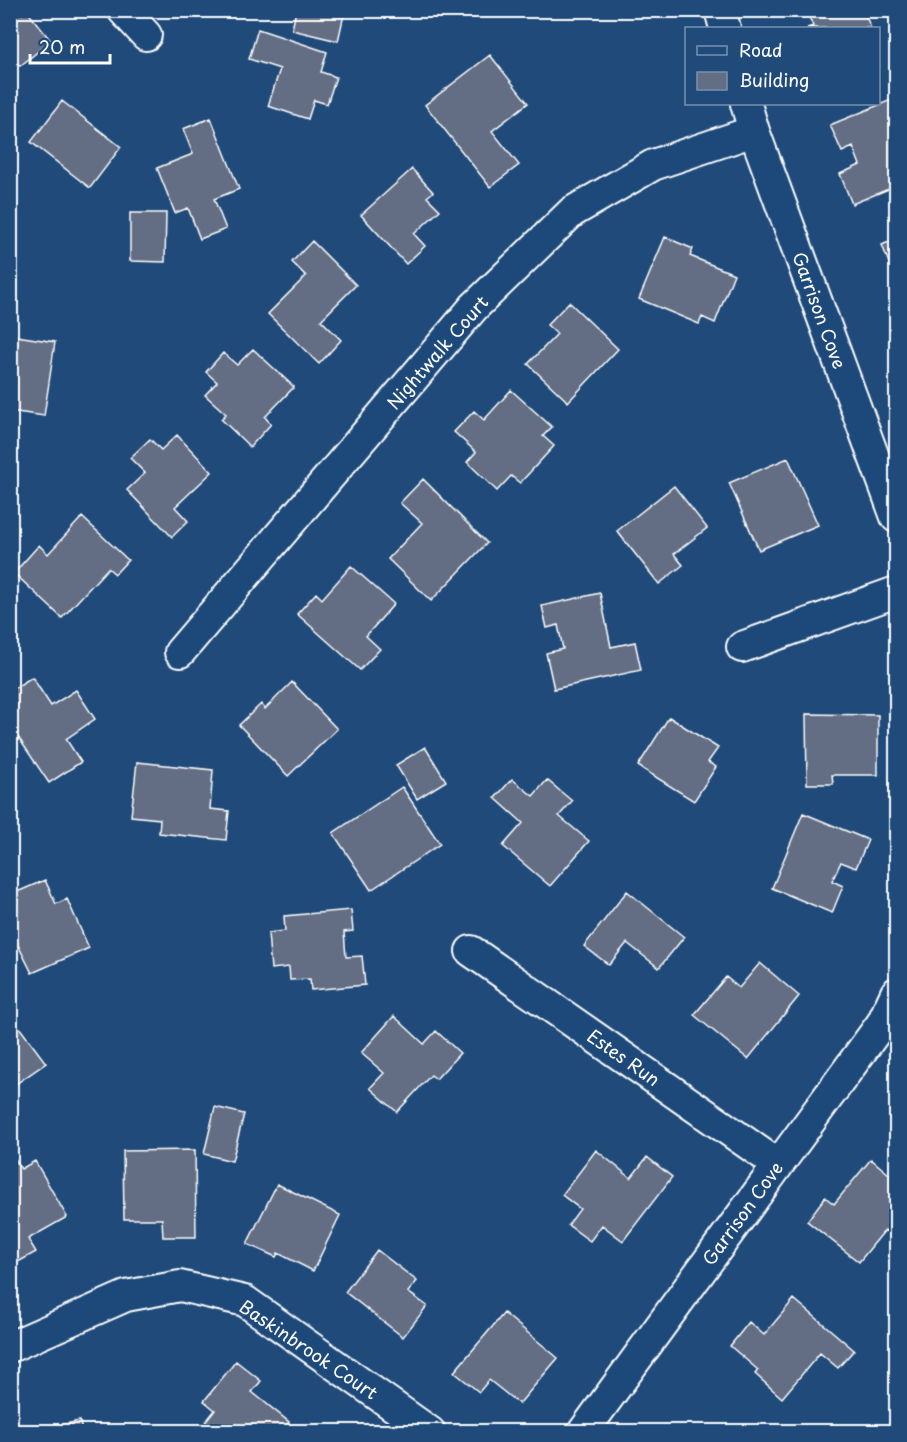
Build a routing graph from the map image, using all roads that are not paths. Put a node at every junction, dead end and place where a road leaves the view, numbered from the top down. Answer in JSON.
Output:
{"nodes":[{"id":1,"x":123,"y":10,"type":"edge"},
{"id":2,"x":720,"y":10,"type":"edge"},
{"id":3,"x":725,"y":27,"type":"edge"},
{"id":4,"x":146,"y":35,"type":"dead end"},
{"id":5,"x":750,"y":117,"type":"edge"},
{"id":6,"x":897,"y":517,"type":"edge"},
{"id":7,"x":897,"y":592,"type":"edge"},
{"id":8,"x":742,"y":647,"type":"dead end"},
{"id":9,"x":180,"y":652,"type":"dead end"},
{"id":10,"x":471,"y":951,"type":"dead end"},
{"id":11,"x":897,"y":993,"type":"edge"},
{"id":12,"x":777,"y":1164,"type":"junction"},
{"id":13,"x":10,"y":1347,"type":"edge"},
{"id":14,"x":430,"y":1431,"type":"edge"},
{"id":15,"x":583,"y":1431,"type":"edge"}],
"edges":[{"from":1,"to":4,"type":"street"},
{"from":2,"to":3,"type":"street"},
{"from":5,"to":6,"type":"street","name":"Garrison Cove"},
{"from":5,"to":9,"type":"street","name":"Nightwalk Court"},
{"from":7,"to":8,"type":"street"},
{"from":10,"to":12,"type":"street","name":"Estes Run"},
{"from":11,"to":12,"type":"street","name":"Garrison Cove"},
{"from":12,"to":15,"type":"street","name":"Garrison Cove"},
{"from":13,"to":14,"type":"street","name":"Baskinbrook Court"}]}
